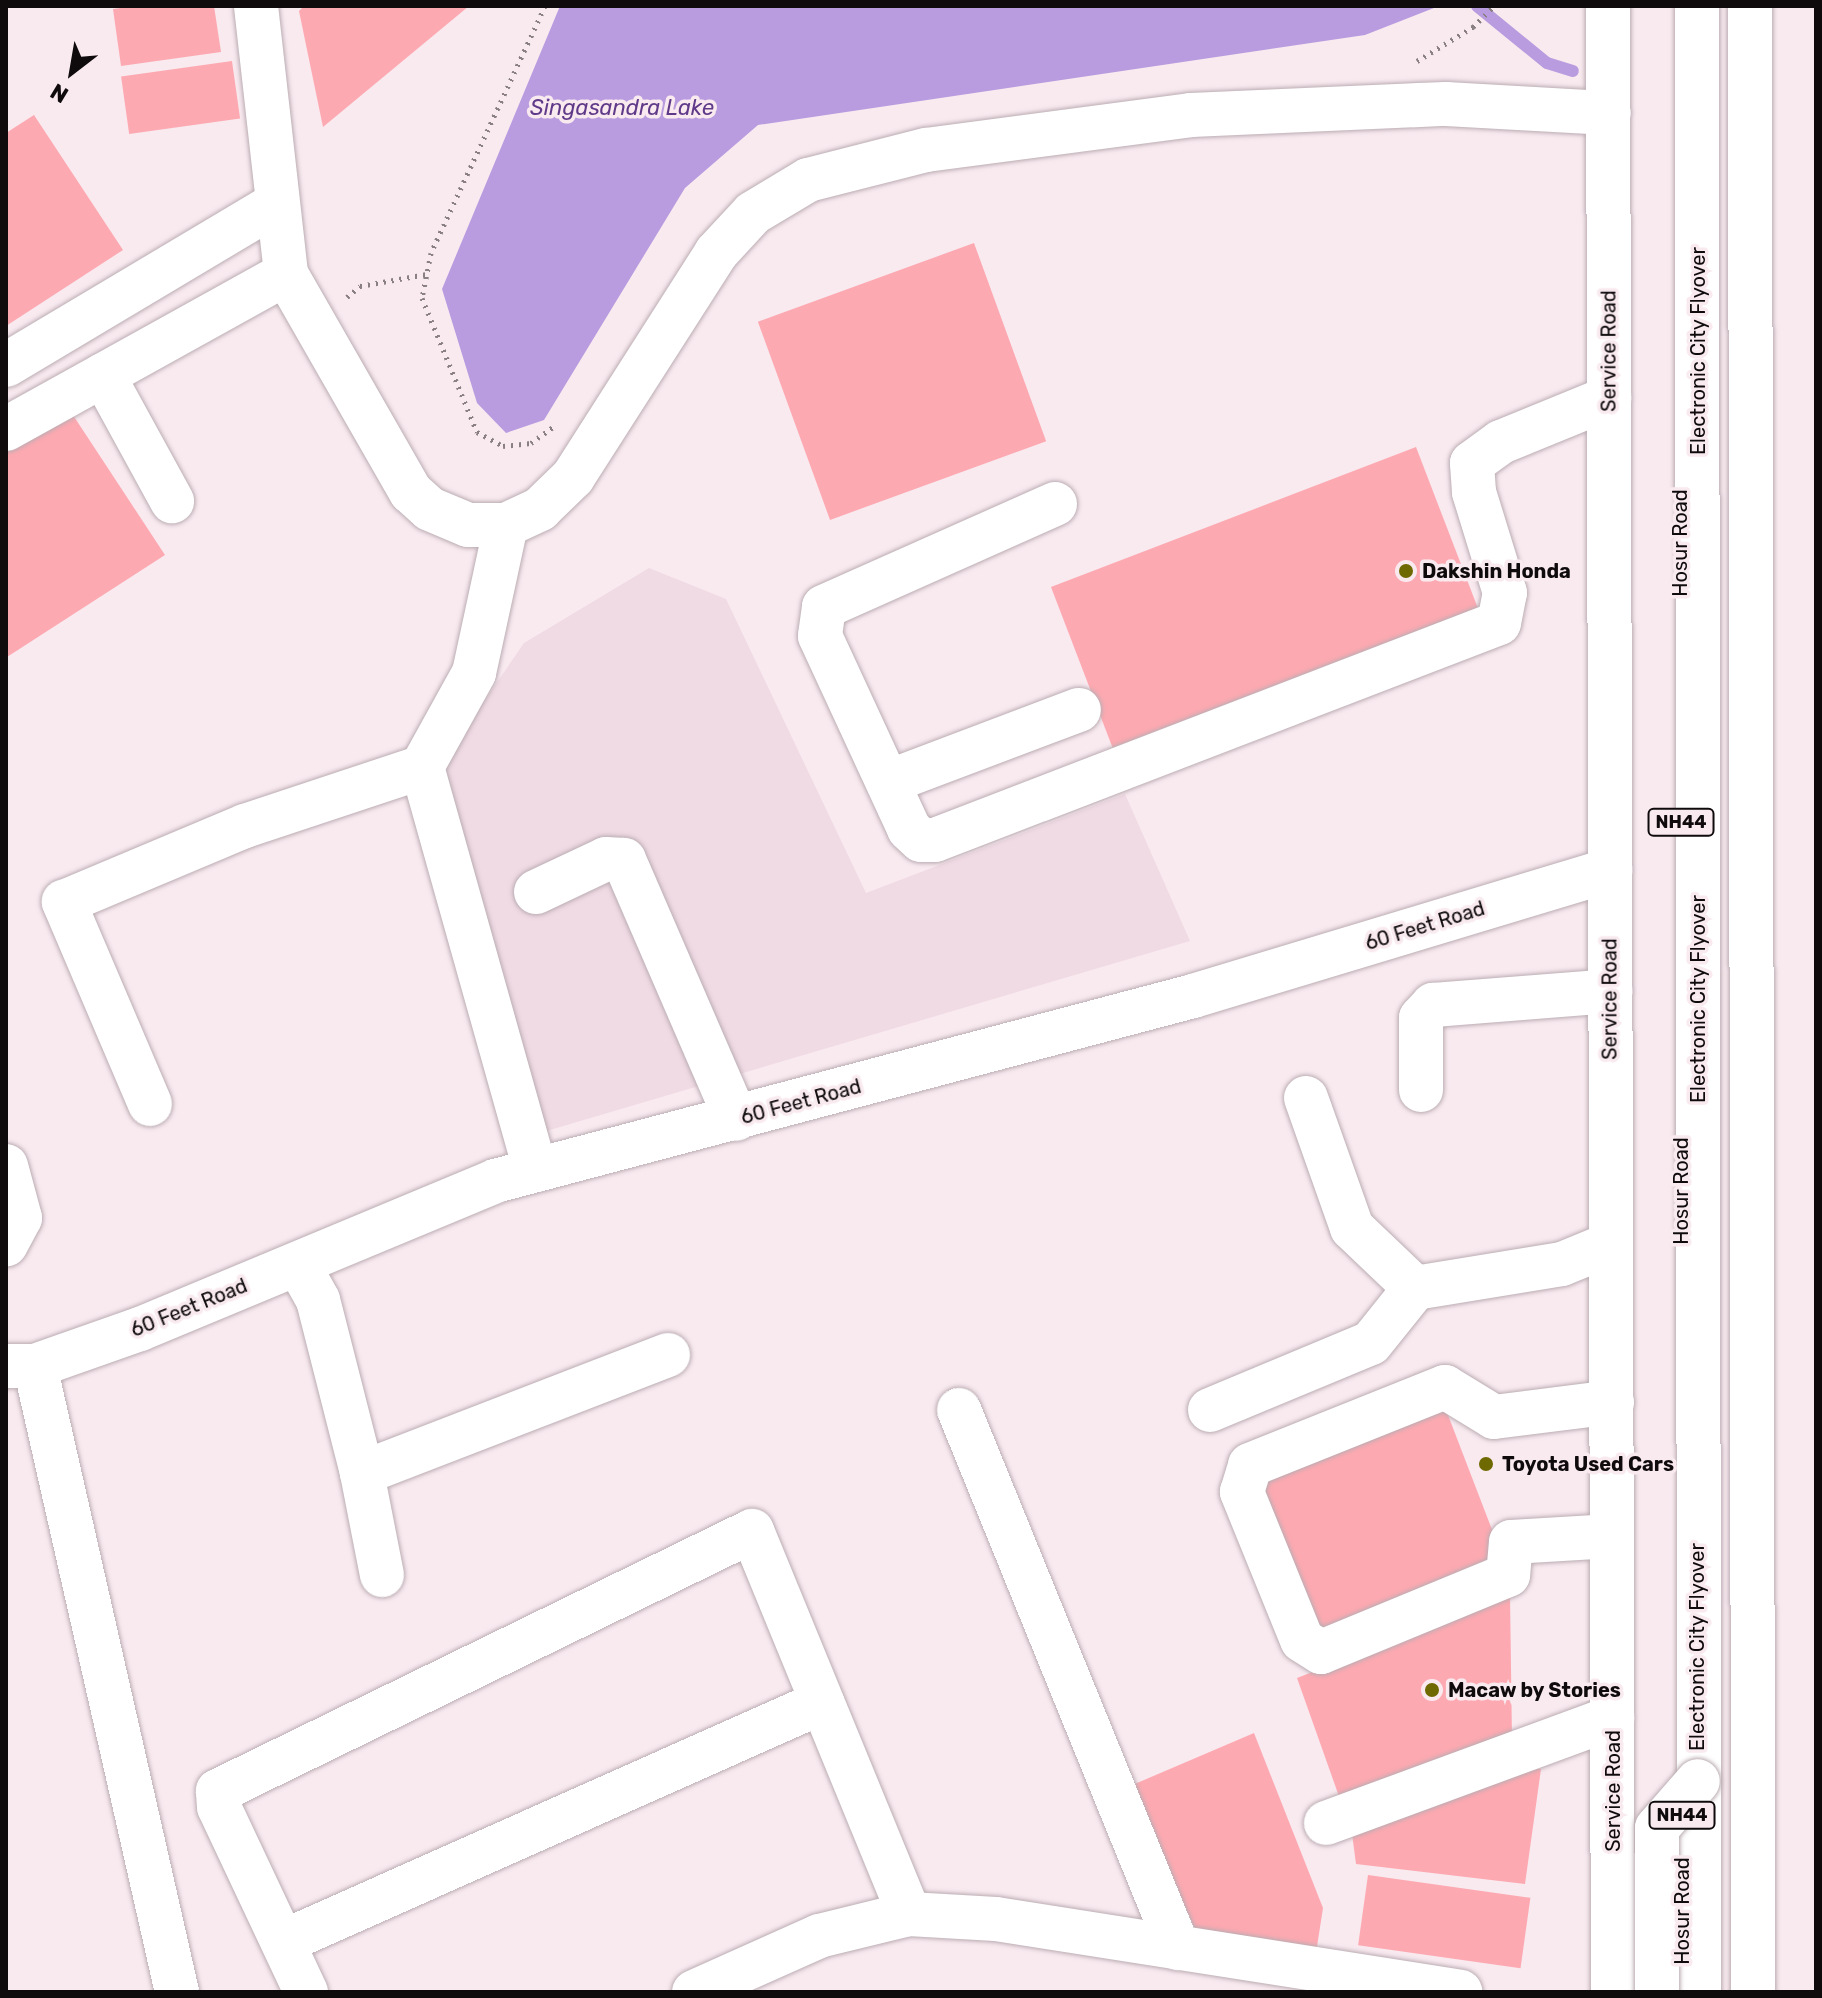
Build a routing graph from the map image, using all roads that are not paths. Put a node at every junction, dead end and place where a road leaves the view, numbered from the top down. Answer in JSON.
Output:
{"nodes":[{"id":1,"x":256,"y":6,"type":"edge"},
{"id":2,"x":1608,"y":6,"type":"edge"},
{"id":3,"x":1679,"y":6,"type":"edge"},
{"id":4,"x":1697,"y":6,"type":"edge"},
{"id":5,"x":1750,"y":6,"type":"edge"},
{"id":6,"x":1780,"y":6,"type":"edge"},
{"id":7,"x":1609,"y":113,"type":"junction"},
{"id":8,"x":276,"y":204,"type":"junction"},
{"id":9,"x":286,"y":274,"type":"junction"},
{"id":10,"x":6,"y":365,"type":"edge"},
{"id":11,"x":103,"y":375,"type":"junction"},
{"id":12,"x":1609,"y":398,"type":"junction"},
{"id":13,"x":6,"y":429,"type":"edge"},
{"id":14,"x":172,"y":501,"type":"dead end"},
{"id":15,"x":1055,"y":504,"type":"dead end"},
{"id":16,"x":506,"y":525,"type":"junction"},
{"id":17,"x":1079,"y":710,"type":"dead end"},
{"id":18,"x":422,"y":767,"type":"junction"},
{"id":19,"x":888,"y":782,"type":"junction"},
{"id":20,"x":1610,"y":870,"type":"junction"},
{"id":21,"x":536,"y":892,"type":"dead end"},
{"id":22,"x":1610,"y":991,"type":"junction"},
{"id":23,"x":1421,"y":1090,"type":"dead end"},
{"id":24,"x":1306,"y":1098,"type":"dead end"},
{"id":25,"x":150,"y":1104,"type":"dead end"},
{"id":26,"x":736,"y":1119,"type":"junction"},
{"id":27,"x":6,"y":1166,"type":"edge"},
{"id":28,"x":535,"y":1170,"type":"junction"},
{"id":29,"x":6,"y":1244,"type":"edge"},
{"id":30,"x":1611,"y":1244,"type":"junction"},
{"id":31,"x":298,"y":1264,"type":"junction"},
{"id":32,"x":1415,"y":1288,"type":"junction"},
{"id":33,"x":668,"y":1355,"type":"dead end"},
{"id":34,"x":20,"y":1366,"type":"edge"},
{"id":35,"x":1612,"y":1402,"type":"junction"},
{"id":36,"x":959,"y":1410,"type":"dead end"},
{"id":37,"x":1210,"y":1410,"type":"dead end"},
{"id":38,"x":362,"y":1473,"type":"junction"},
{"id":39,"x":1612,"y":1536,"type":"junction"},
{"id":40,"x":382,"y":1575,"type":"dead end"},
{"id":41,"x":822,"y":1702,"type":"junction"},
{"id":42,"x":1612,"y":1718,"type":"junction"},
{"id":43,"x":1753,"y":1761,"type":"junction"},
{"id":44,"x":1698,"y":1781,"type":"junction"},
{"id":45,"x":1326,"y":1823,"type":"dead end"},
{"id":46,"x":909,"y":1914,"type":"junction"},
{"id":47,"x":283,"y":1942,"type":"junction"},
{"id":48,"x":1178,"y":1948,"type":"junction"},
{"id":49,"x":177,"y":1992,"type":"edge"},
{"id":50,"x":306,"y":1992,"type":"edge"},
{"id":51,"x":694,"y":1992,"type":"edge"},
{"id":52,"x":1460,"y":1992,"type":"edge"},
{"id":53,"x":1613,"y":1992,"type":"edge"},
{"id":54,"x":1657,"y":1992,"type":"edge"},
{"id":55,"x":1683,"y":1992,"type":"edge"},
{"id":56,"x":1699,"y":1992,"type":"edge"},
{"id":57,"x":1753,"y":1992,"type":"edge"},
{"id":58,"x":1772,"y":1992,"type":"edge"},
{"id":59,"x":1781,"y":1992,"type":"edge"}],
"edges":[{"from":1,"to":8,"type":"main road"},
{"from":2,"to":7,"type":"main road","name":"Service Road"},
{"from":3,"to":55,"type":"main road","name":"Hosur Road","number":"NH44"},
{"from":4,"to":44,"type":"main road","name":"Electronic City Flyover"},
{"from":5,"to":43,"type":"main road"},
{"from":6,"to":59,"type":"main road"},
{"from":7,"to":12,"type":"main road","name":"Service Road"},
{"from":7,"to":16,"type":"main road"},
{"from":8,"to":9,"type":"main road"},
{"from":8,"to":10,"type":"main road"},
{"from":9,"to":11,"type":"main road"},
{"from":9,"to":16,"type":"main road"},
{"from":11,"to":13,"type":"main road"},
{"from":11,"to":14,"type":"main road"},
{"from":12,"to":19,"type":"main road"},
{"from":12,"to":20,"type":"main road","name":"Service Road"},
{"from":15,"to":19,"type":"main road"},
{"from":16,"to":18,"type":"main road"},
{"from":17,"to":19,"type":"main road"},
{"from":18,"to":25,"type":"main road"},
{"from":18,"to":28,"type":"main road"},
{"from":20,"to":22,"type":"main road","name":"Service Road"},
{"from":20,"to":26,"type":"main road","name":"60 Feet Road"},
{"from":21,"to":26,"type":"main road"},
{"from":22,"to":23,"type":"main road"},
{"from":22,"to":30,"type":"main road","name":"Service Road"},
{"from":24,"to":32,"type":"main road"},
{"from":26,"to":28,"type":"main road","name":"60 Feet Road"},
{"from":27,"to":29,"type":"main road"},
{"from":28,"to":31,"type":"main road","name":"60 Feet Road"},
{"from":30,"to":32,"type":"main road"},
{"from":30,"to":35,"type":"main road","name":"Service Road"},
{"from":31,"to":34,"type":"main road","name":"60 Feet Road"},
{"from":31,"to":38,"type":"main road"},
{"from":32,"to":37,"type":"main road"},
{"from":33,"to":38,"type":"main road"},
{"from":34,"to":49,"type":"main road"},
{"from":35,"to":39,"type":"main road","name":"Service Road"},
{"from":35,"to":39,"type":"main road"},
{"from":36,"to":48,"type":"main road"},
{"from":38,"to":40,"type":"main road"},
{"from":39,"to":42,"type":"main road","name":"Service Road"},
{"from":41,"to":46,"type":"main road"},
{"from":41,"to":47,"type":"main road"},
{"from":41,"to":47,"type":"main road"},
{"from":42,"to":45,"type":"main road"},
{"from":42,"to":53,"type":"main road","name":"Service Road"},
{"from":43,"to":57,"type":"main road"},
{"from":43,"to":58,"type":"main road"},
{"from":44,"to":54,"type":"main road","bridge":true},
{"from":44,"to":56,"type":"main road","name":"Electronic City Flyover"},
{"from":46,"to":48,"type":"main road"},
{"from":46,"to":51,"type":"main road"},
{"from":47,"to":50,"type":"main road"},
{"from":48,"to":52,"type":"main road"}]}
